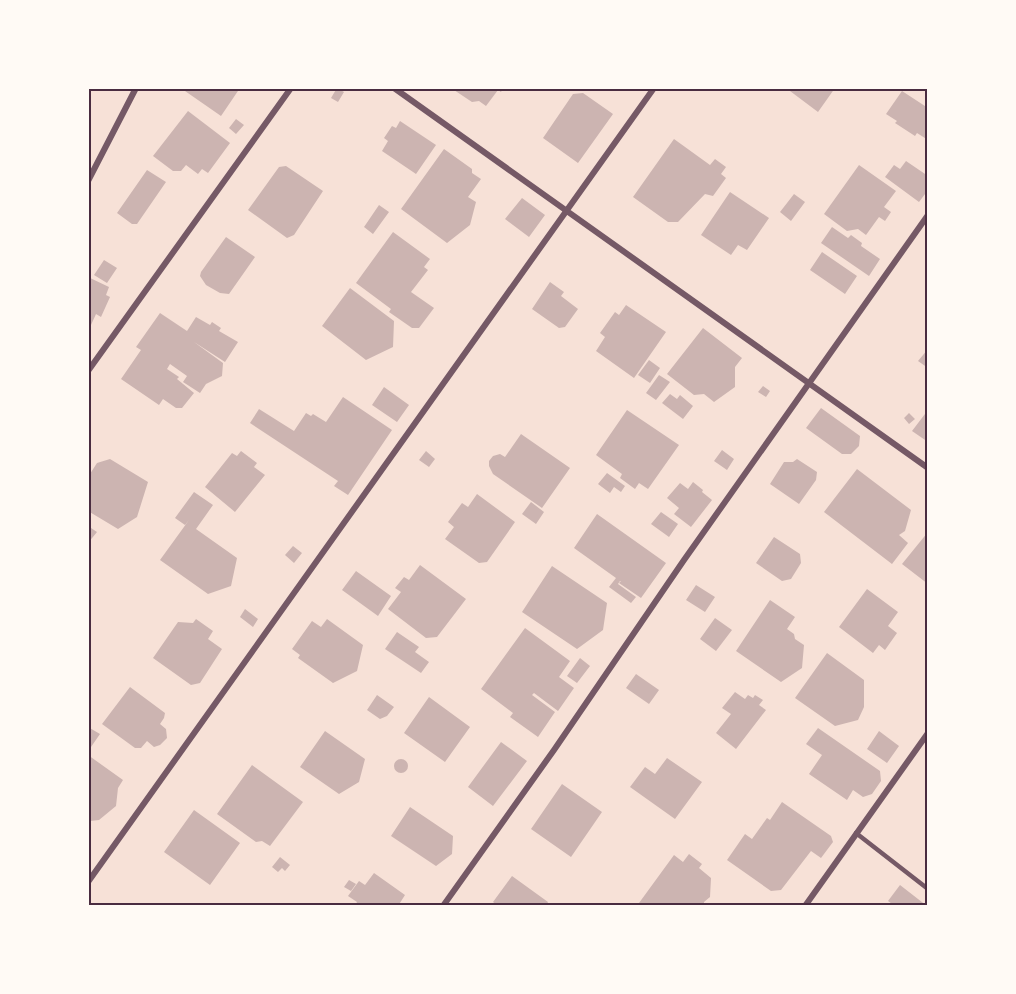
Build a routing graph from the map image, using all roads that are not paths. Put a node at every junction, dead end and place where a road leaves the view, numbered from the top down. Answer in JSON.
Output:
{"nodes":[{"id":1,"x":136,"y":88,"type":"edge"},
{"id":2,"x":291,"y":88,"type":"edge"},
{"id":3,"x":394,"y":88,"type":"edge"},
{"id":4,"x":654,"y":88,"type":"edge"},
{"id":5,"x":88,"y":181,"type":"edge"},
{"id":6,"x":567,"y":212,"type":"junction"},
{"id":7,"x":927,"y":215,"type":"edge"},
{"id":8,"x":88,"y":371,"type":"edge"},
{"id":9,"x":808,"y":383,"type":"junction"},
{"id":10,"x":927,"y":468,"type":"edge"},
{"id":11,"x":927,"y":733,"type":"edge"},
{"id":12,"x":856,"y":833,"type":"junction"},
{"id":13,"x":88,"y":882,"type":"edge"},
{"id":14,"x":927,"y":889,"type":"edge"},
{"id":15,"x":443,"y":906,"type":"edge"},
{"id":16,"x":805,"y":906,"type":"edge"}],
"edges":[{"from":1,"to":5,"type":"street"},
{"from":2,"to":8,"type":"street"},
{"from":3,"to":6,"type":"street"},
{"from":4,"to":6,"type":"street"},
{"from":6,"to":9,"type":"street"},
{"from":6,"to":13,"type":"street"},
{"from":7,"to":9,"type":"street"},
{"from":9,"to":10,"type":"street"},
{"from":9,"to":15,"type":"street"},
{"from":11,"to":12,"type":"street"},
{"from":12,"to":14,"type":"lane"},
{"from":12,"to":16,"type":"street"}]}
